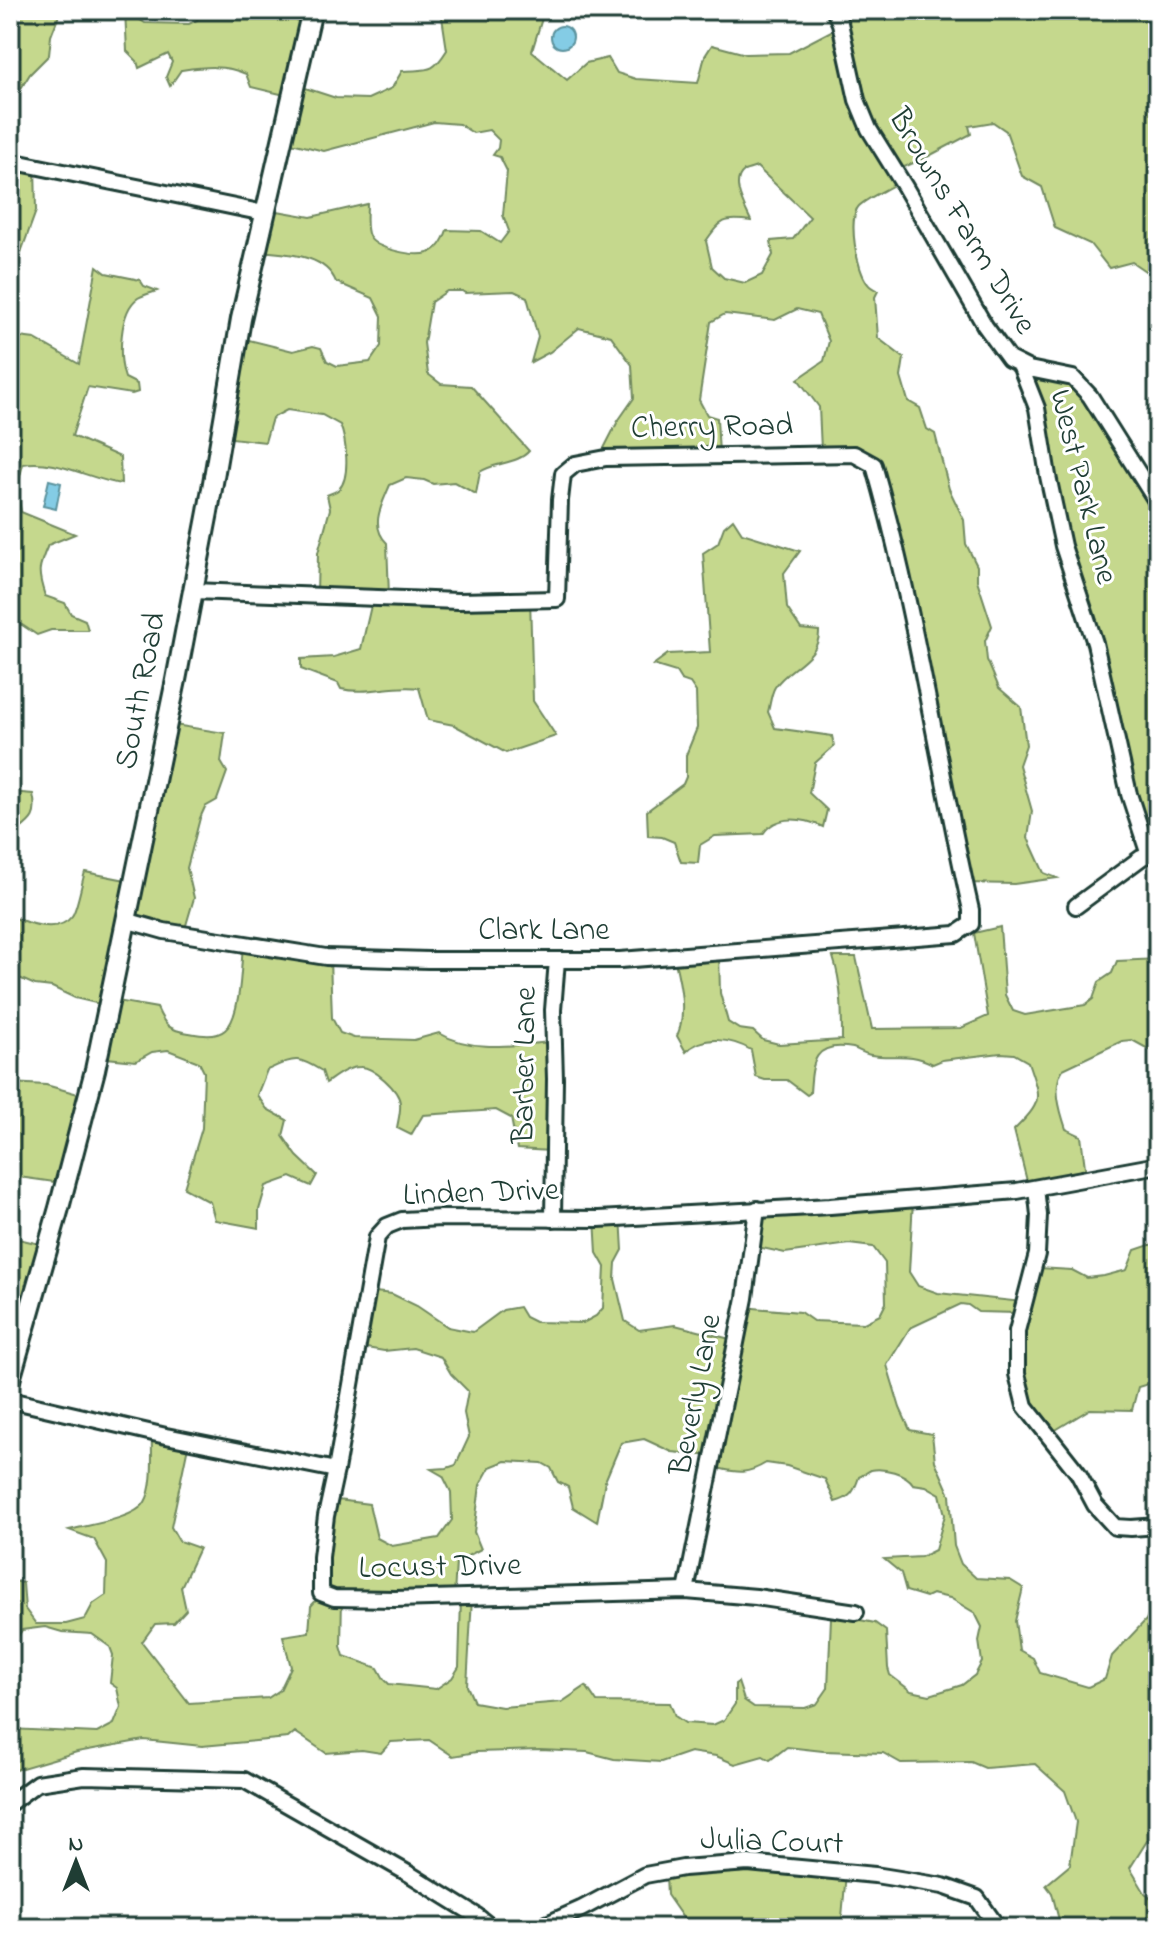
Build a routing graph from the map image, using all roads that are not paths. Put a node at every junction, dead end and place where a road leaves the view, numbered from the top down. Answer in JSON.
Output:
{"nodes":[{"id":1,"x":312,"y":10,"type":"edge"},
{"id":2,"x":834,"y":10,"type":"edge"},
{"id":3,"x":10,"y":161,"type":"edge"},
{"id":4,"x":264,"y":213,"type":"junction"},
{"id":5,"x":1020,"y":365,"type":"junction"},
{"id":6,"x":1158,"y":504,"type":"edge"},
{"id":7,"x":193,"y":591,"type":"junction"},
{"id":8,"x":1154,"y":852,"type":"edge"},
{"id":9,"x":1076,"y":906,"type":"dead end"},
{"id":10,"x":125,"y":920,"type":"junction"},
{"id":11,"x":964,"y":928,"type":"joint"},
{"id":12,"x":557,"y":960,"type":"junction"},
{"id":13,"x":1158,"y":1165,"type":"edge"},
{"id":14,"x":1036,"y":1188,"type":"junction"},
{"id":15,"x":757,"y":1209,"type":"junction"},
{"id":16,"x":553,"y":1219,"type":"junction"},
{"id":17,"x":10,"y":1380,"type":"edge"},
{"id":18,"x":10,"y":1400,"type":"edge"},
{"id":19,"x":336,"y":1470,"type":"junction"},
{"id":20,"x":1158,"y":1526,"type":"edge"},
{"id":21,"x":686,"y":1591,"type":"junction"},
{"id":22,"x":856,"y":1612,"type":"dead end"},
{"id":23,"x":10,"y":1803,"type":"edge"},
{"id":24,"x":492,"y":1928,"type":"edge"},
{"id":25,"x":538,"y":1928,"type":"edge"},
{"id":26,"x":998,"y":1928,"type":"edge"}],
"edges":[{"from":1,"to":4,"type":"street","name":"South Road"},
{"from":2,"to":5,"type":"street","name":"Browns Farm Drive"},
{"from":3,"to":4,"type":"street"},
{"from":4,"to":7,"type":"street","name":"South Road"},
{"from":5,"to":6,"type":"street"},
{"from":5,"to":8,"type":"street","name":"West Park Lane"},
{"from":7,"to":10,"type":"street","name":"South Road"},
{"from":7,"to":11,"type":"street","name":"Cherry Road"},
{"from":8,"to":9,"type":"street"},
{"from":10,"to":12,"type":"street","name":"Clark Lane"},
{"from":10,"to":17,"type":"street","name":"South Road"},
{"from":11,"to":12,"type":"street","name":"Clark Lane"},
{"from":12,"to":16,"type":"street","name":"Barber Lane"},
{"from":13,"to":14,"type":"street","name":"Linden Drive"},
{"from":14,"to":15,"type":"street","name":"Linden Drive"},
{"from":14,"to":20,"type":"street"},
{"from":15,"to":16,"type":"street","name":"Linden Drive"},
{"from":15,"to":21,"type":"street","name":"Beverly Lane"},
{"from":16,"to":19,"type":"street","name":"Linden Drive"},
{"from":18,"to":19,"type":"street"},
{"from":19,"to":21,"type":"street","name":"Locust Drive"},
{"from":21,"to":22,"type":"street"},
{"from":23,"to":24,"type":"street"},
{"from":25,"to":26,"type":"street","name":"Julia Court"}]}
